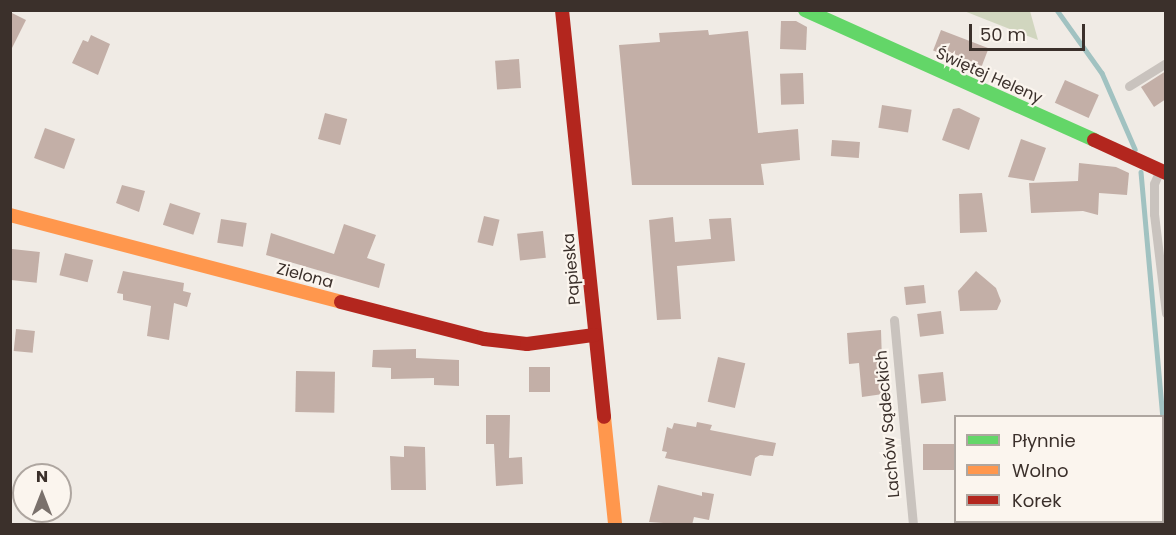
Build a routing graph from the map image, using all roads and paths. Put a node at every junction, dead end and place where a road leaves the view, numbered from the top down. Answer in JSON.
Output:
{"nodes":[{"id":1,"x":562,"y":10,"type":"edge"},
{"id":2,"x":805,"y":10,"type":"edge"},
{"id":3,"x":1166,"y":63,"type":"edge"},
{"id":4,"x":1129,"y":86,"type":"dead end"},
{"id":5,"x":1159,"y":170,"type":"edge"},
{"id":6,"x":10,"y":215,"type":"edge"},
{"id":7,"x":1166,"y":313,"type":"edge"},
{"id":8,"x":894,"y":320,"type":"dead end"},
{"id":9,"x":594,"y":335,"type":"junction"},
{"id":10,"x":615,"y":525,"type":"edge"},
{"id":11,"x":913,"y":525,"type":"edge"}],
"edges":[{"from":1,"to":9,"type":"street","name":"Papieska"},
{"from":2,"to":5,"type":"street","name":"Świętej Heleny"},
{"from":3,"to":4,"type":"lane"},
{"from":5,"to":7,"type":"lane","name":"Świętej Heleny"},
{"from":6,"to":9,"type":"street","name":"Zielona"},
{"from":8,"to":11,"type":"lane","name":"Lachów Sądeckich"},
{"from":9,"to":10,"type":"street","name":"Papieska"}]}
